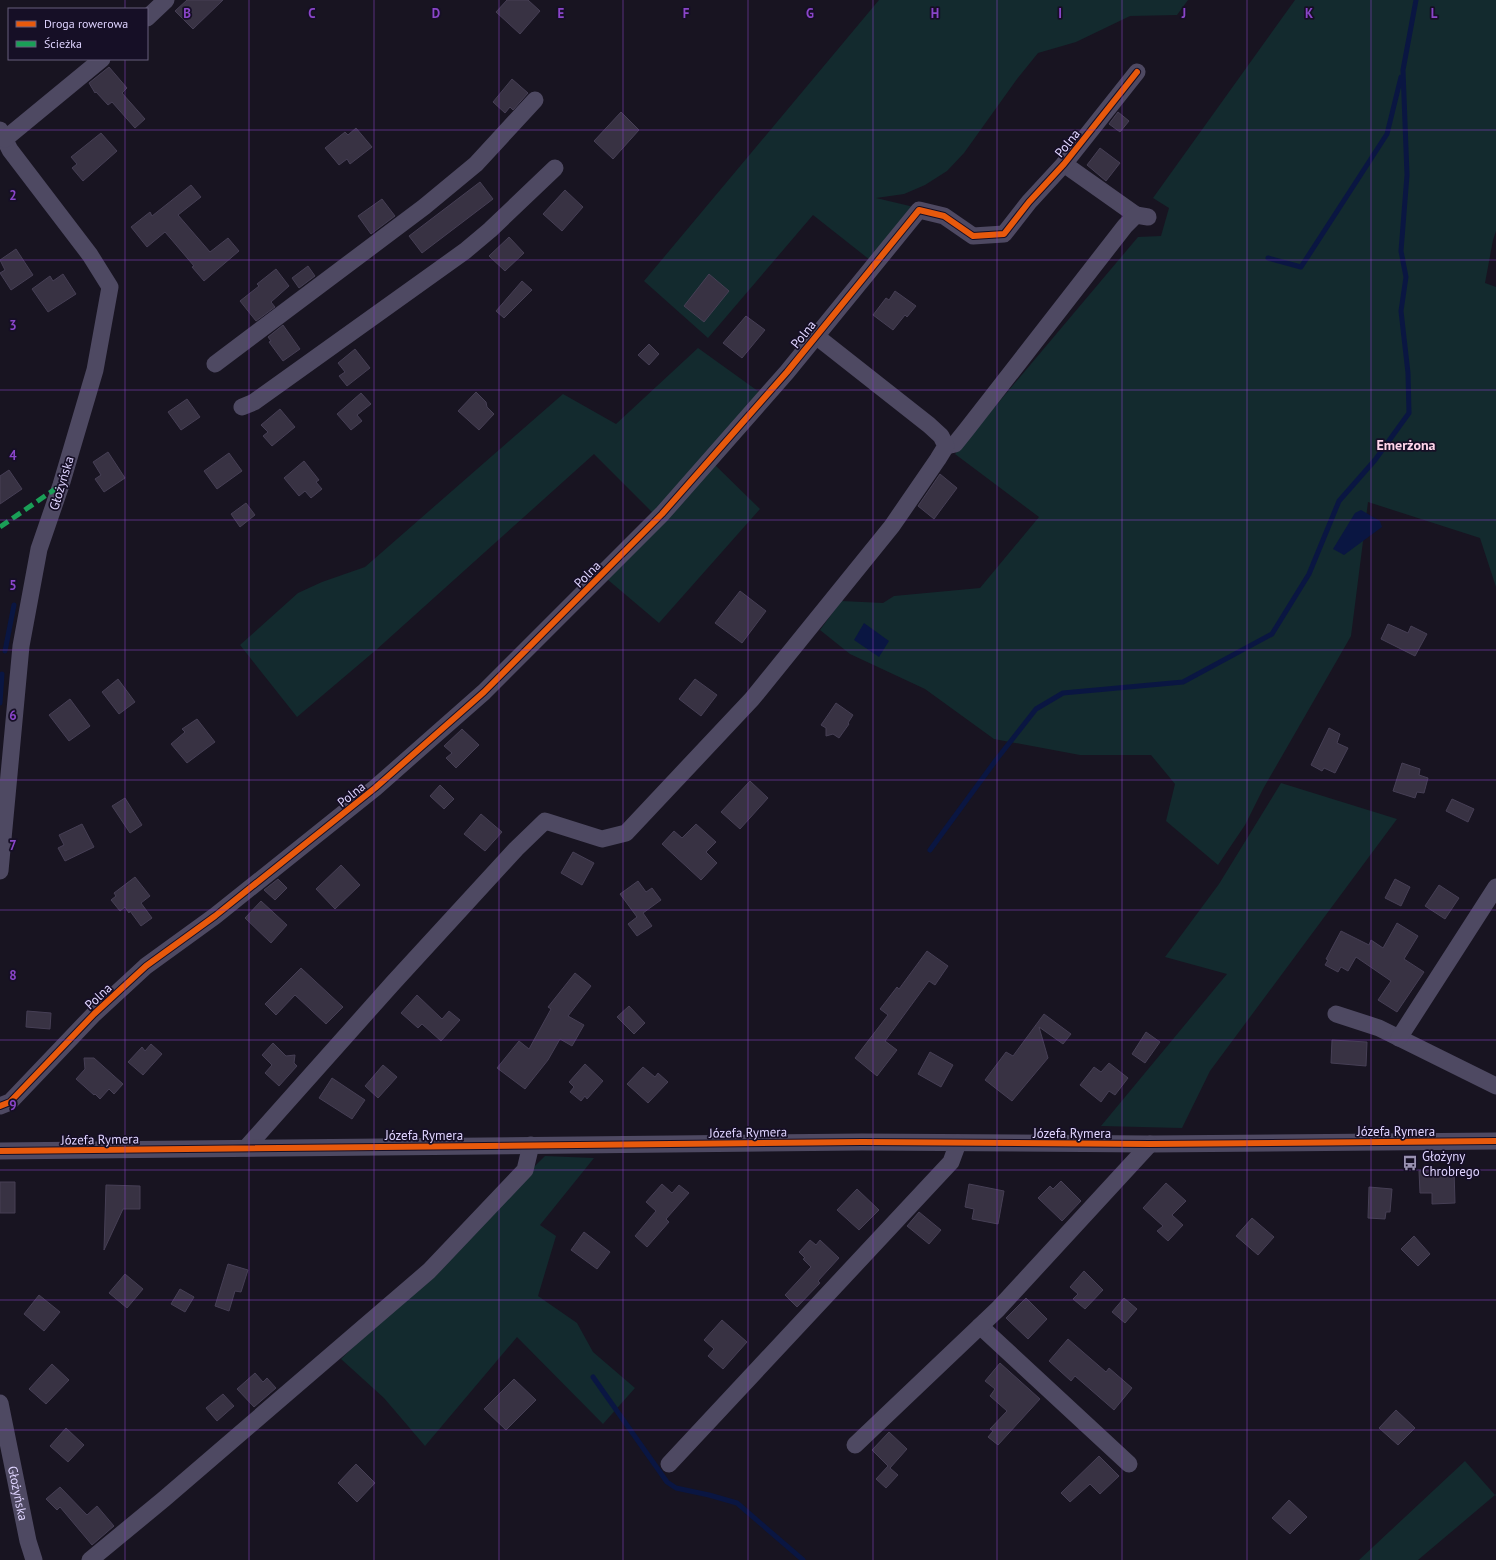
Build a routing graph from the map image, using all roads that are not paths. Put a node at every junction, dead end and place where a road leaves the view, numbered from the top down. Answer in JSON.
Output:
{"nodes":[{"id":1,"x":166,"y":0,"type":"edge"},
{"id":2,"x":148,"y":17,"type":"edge"},
{"id":3,"x":101,"y":60,"type":"edge"},
{"id":4,"x":1137,"y":72,"type":"dead end"},
{"id":5,"x":535,"y":100,"type":"dead end"},
{"id":6,"x":2,"y":134,"type":"edge"},
{"id":7,"x":1064,"y":164,"type":"junction"},
{"id":8,"x":555,"y":168,"type":"dead end"},
{"id":9,"x":816,"y":336,"type":"junction"},
{"id":10,"x":215,"y":364,"type":"dead end"},
{"id":11,"x":242,"y":407,"type":"dead end"},
{"id":12,"x":946,"y":446,"type":"junction"},
{"id":13,"x":0,"y":870,"type":"edge"},
{"id":14,"x":1496,"y":887,"type":"edge"},
{"id":15,"x":1336,"y":1014,"type":"dead end"},
{"id":16,"x":1399,"y":1038,"type":"junction"},
{"id":17,"x":1496,"y":1086,"type":"edge"},
{"id":18,"x":0,"y":1106,"type":"edge"},
{"id":19,"x":1496,"y":1141,"type":"edge"},
{"id":20,"x":958,"y":1143,"type":"junction"},
{"id":21,"x":1150,"y":1144,"type":"junction"},
{"id":22,"x":531,"y":1145,"type":"junction"},
{"id":23,"x":246,"y":1148,"type":"junction"},
{"id":24,"x":0,"y":1151,"type":"edge"},
{"id":25,"x":980,"y":1326,"type":"junction"},
{"id":26,"x":0,"y":1403,"type":"edge"},
{"id":27,"x":855,"y":1445,"type":"dead end"},
{"id":28,"x":669,"y":1464,"type":"dead end"},
{"id":29,"x":1129,"y":1464,"type":"dead end"},
{"id":30,"x":34,"y":1560,"type":"edge"},
{"id":31,"x":90,"y":1560,"type":"edge"}],
"edges":[{"from":1,"to":2,"type":"street"},
{"from":3,"to":6,"type":"street"},
{"from":4,"to":7,"type":"street","name":"Polna"},
{"from":5,"to":10,"type":"street"},
{"from":6,"to":13,"type":"street","name":"Głożyńska"},
{"from":7,"to":9,"type":"street","name":"Polna"},
{"from":7,"to":12,"type":"street"},
{"from":8,"to":11,"type":"street"},
{"from":9,"to":12,"type":"street"},
{"from":9,"to":18,"type":"street","name":"Polna"},
{"from":12,"to":23,"type":"street"},
{"from":14,"to":16,"type":"street"},
{"from":15,"to":16,"type":"street"},
{"from":16,"to":17,"type":"street"},
{"from":19,"to":21,"type":"street","name":"Józefa Rymera"},
{"from":20,"to":21,"type":"street","name":"Józefa Rymera"},
{"from":20,"to":22,"type":"street","name":"Józefa Rymera"},
{"from":20,"to":28,"type":"street"},
{"from":21,"to":25,"type":"street"},
{"from":22,"to":23,"type":"street","name":"Józefa Rymera"},
{"from":22,"to":31,"type":"street"},
{"from":23,"to":24,"type":"street","name":"Józefa Rymera"},
{"from":25,"to":27,"type":"street"},
{"from":25,"to":29,"type":"street"},
{"from":26,"to":30,"type":"street","name":"Głożyńska"}]}
